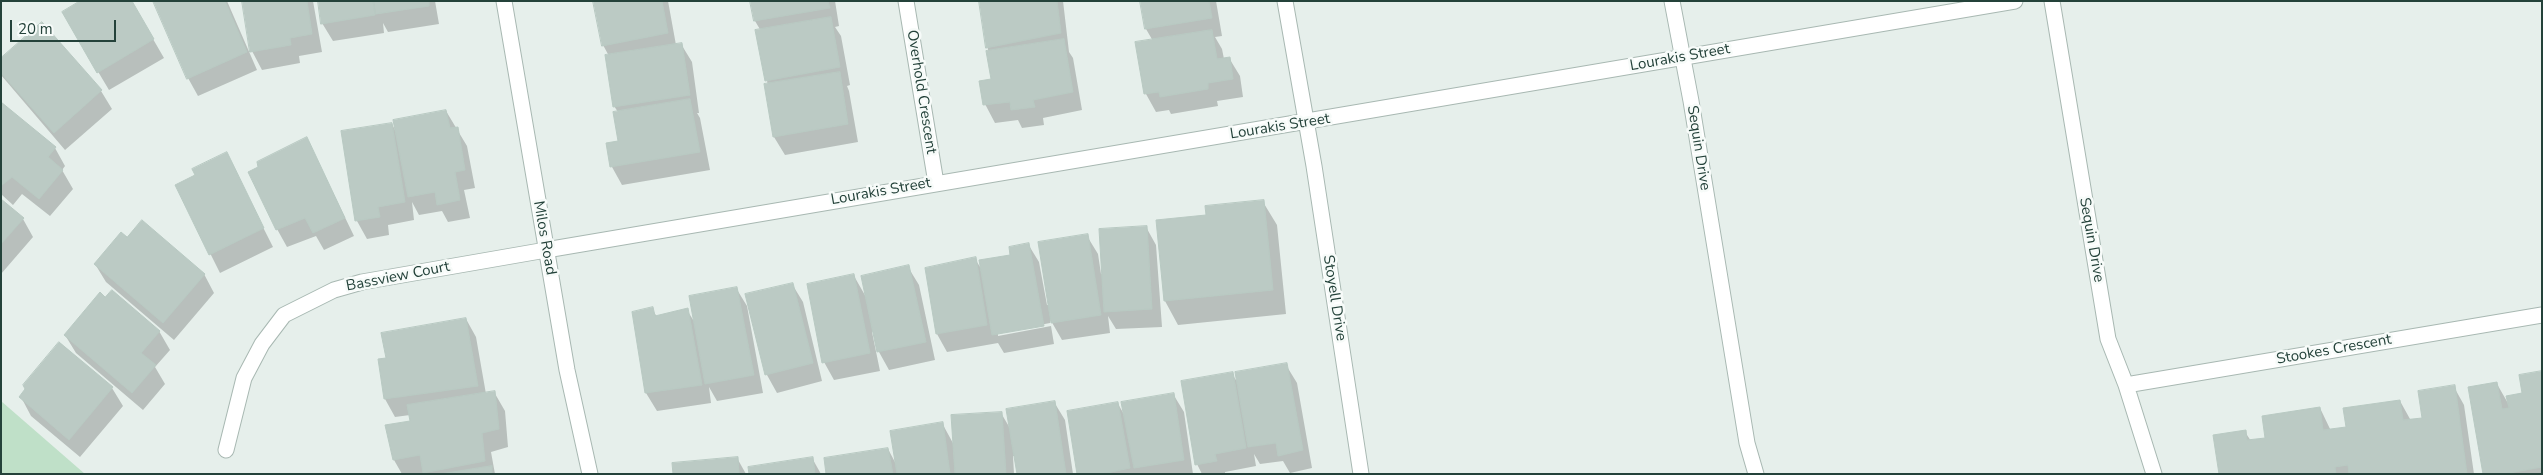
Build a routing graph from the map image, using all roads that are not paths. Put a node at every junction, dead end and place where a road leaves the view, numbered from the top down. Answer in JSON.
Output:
{"nodes":[{"id":1,"x":504,"y":1,"type":"edge"},
{"id":2,"x":906,"y":1,"type":"edge"},
{"id":3,"x":1285,"y":1,"type":"edge"},
{"id":4,"x":1672,"y":1,"type":"edge"},
{"id":5,"x":2015,"y":1,"type":"edge"},
{"id":6,"x":2052,"y":1,"type":"edge"},
{"id":7,"x":1682,"y":58,"type":"junction"},
{"id":8,"x":1305,"y":123,"type":"junction"},
{"id":9,"x":936,"y":182,"type":"junction"},
{"id":10,"x":546,"y":250,"type":"junction"},
{"id":11,"x":2542,"y":315,"type":"edge"},
{"id":12,"x":2126,"y":385,"type":"junction"},
{"id":13,"x":226,"y":450,"type":"dead end"},
{"id":14,"x":590,"y":474,"type":"edge"},
{"id":15,"x":1361,"y":474,"type":"edge"},
{"id":16,"x":1756,"y":474,"type":"edge"},
{"id":17,"x":2154,"y":474,"type":"edge"}],
"edges":[{"from":1,"to":10,"type":"street","name":"Milos Road"},
{"from":2,"to":9,"type":"street","name":"Overhold Crescent"},
{"from":3,"to":8,"type":"street"},
{"from":4,"to":7,"type":"street","name":"Sequin Drive"},
{"from":5,"to":7,"type":"street","name":"Lourakis Street"},
{"from":6,"to":12,"type":"street","name":"Sequin Drive"},
{"from":7,"to":8,"type":"street","name":"Lourakis Street"},
{"from":7,"to":16,"type":"street","name":"Sequin Drive"},
{"from":8,"to":9,"type":"street","name":"Lourakis Street"},
{"from":8,"to":15,"type":"street","name":"Stoyell Drive"},
{"from":9,"to":10,"type":"street","name":"Lourakis Street"},
{"from":10,"to":13,"type":"street","name":"Bassview Court"},
{"from":10,"to":14,"type":"street","name":"Milos Road"},
{"from":11,"to":12,"type":"street","name":"Stookes Crescent"},
{"from":12,"to":17,"type":"street","name":"Sequin Drive"}]}
